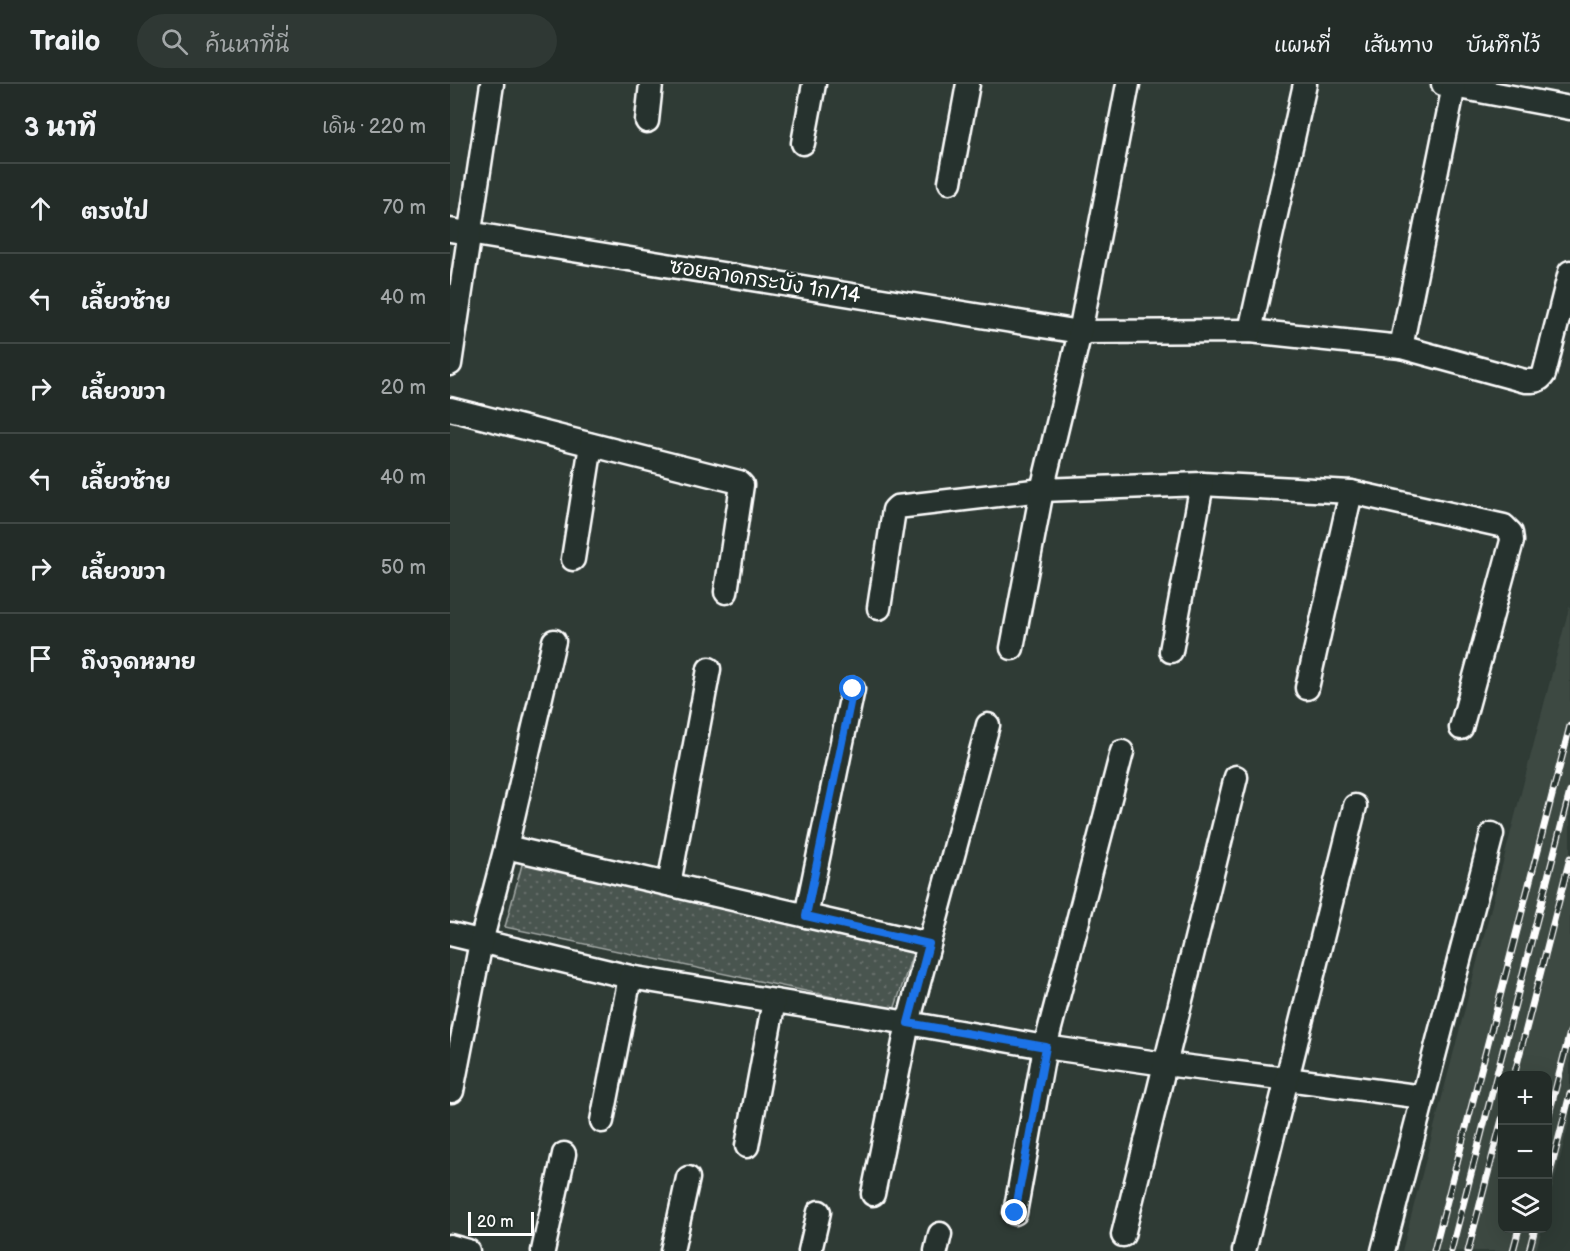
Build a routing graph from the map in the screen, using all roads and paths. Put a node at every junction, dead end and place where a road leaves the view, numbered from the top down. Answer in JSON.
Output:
{"nodes":[{"id":1,"x":492,"y":84,"type":"edge"},
{"id":2,"x":651,"y":84,"type":"edge"},
{"id":3,"x":814,"y":84,"type":"edge"},
{"id":4,"x":968,"y":84,"type":"edge"},
{"id":5,"x":1128,"y":84,"type":"edge"},
{"id":6,"x":1305,"y":84,"type":"edge"},
{"id":7,"x":1449,"y":85,"type":"edge"},
{"id":8,"x":1570,"y":108,"type":"edge"},
{"id":9,"x":647,"y":121,"type":"dead end"},
{"id":10,"x":803,"y":143,"type":"dead end"},
{"id":11,"x":950,"y":182,"type":"dead end"},
{"id":12,"x":460,"y":231,"type":"edge"},
{"id":13,"x":1570,"y":272,"type":"edge"},
{"id":14,"x":1250,"y":331,"type":"junction"},
{"id":15,"x":1080,"y":332,"type":"junction"},
{"id":16,"x":1401,"y":347,"type":"junction"},
{"id":17,"x":450,"y":364,"type":"edge"},
{"id":18,"x":450,"y":409,"type":"edge"},
{"id":19,"x":591,"y":445,"type":"junction"},
{"id":20,"x":1202,"y":484,"type":"junction"},
{"id":21,"x":1042,"y":490,"type":"junction"},
{"id":22,"x":1351,"y":492,"type":"junction"},
{"id":23,"x":573,"y":559,"type":"dead end"},
{"id":24,"x":726,"y":592,"type":"dead end"},
{"id":25,"x":879,"y":608,"type":"dead end"},
{"id":26,"x":554,"y":641,"type":"dead end"},
{"id":27,"x":1012,"y":648,"type":"dead end"},
{"id":28,"x":1171,"y":651,"type":"dead end"},
{"id":29,"x":709,"y":669,"type":"dead end"},
{"id":30,"x":1307,"y":688,"type":"dead end"},
{"id":31,"x":853,"y":689,"type":"dead end"},
{"id":32,"x":988,"y":726,"type":"dead end"},
{"id":33,"x":1461,"y":728,"type":"dead end"},
{"id":34,"x":1122,"y":752,"type":"dead end"},
{"id":35,"x":1236,"y":777,"type":"dead end"},
{"id":36,"x":1355,"y":806,"type":"dead end"},
{"id":37,"x":1492,"y":834,"type":"dead end"},
{"id":38,"x":506,"y":847,"type":"junction"},
{"id":39,"x":669,"y":884,"type":"junction"},
{"id":40,"x":806,"y":916,"type":"junction"},
{"id":41,"x":450,"y":934,"type":"edge"},
{"id":42,"x":481,"y":942,"type":"junction"},
{"id":43,"x":929,"y":944,"type":"junction"},
{"id":44,"x":630,"y":977,"type":"junction"},
{"id":45,"x":774,"y":1001,"type":"junction"},
{"id":46,"x":908,"y":1023,"type":"junction"},
{"id":47,"x":1046,"y":1047,"type":"junction"},
{"id":48,"x":1165,"y":1064,"type":"junction"},
{"id":49,"x":1287,"y":1079,"type":"junction"},
{"id":50,"x":452,"y":1091,"type":"dead end"},
{"id":51,"x":1423,"y":1097,"type":"junction"},
{"id":52,"x":602,"y":1121,"type":"dead end"},
{"id":53,"x":747,"y":1146,"type":"dead end"},
{"id":54,"x":564,"y":1154,"type":"dead end"},
{"id":55,"x":688,"y":1178,"type":"dead end"},
{"id":56,"x":873,"y":1194,"type":"dead end"},
{"id":57,"x":819,"y":1212,"type":"dead end"},
{"id":58,"x":1015,"y":1213,"type":"dead end"},
{"id":59,"x":1123,"y":1235,"type":"dead end"},
{"id":60,"x":450,"y":1246,"type":"edge"},
{"id":61,"x":468,"y":1251,"type":"edge"},
{"id":62,"x":543,"y":1251,"type":"edge"},
{"id":63,"x":672,"y":1251,"type":"edge"},
{"id":64,"x":810,"y":1251,"type":"edge"},
{"id":65,"x":1244,"y":1251,"type":"edge"},
{"id":66,"x":1383,"y":1251,"type":"edge"}],
"edges":[{"from":1,"to":12,"type":"street"},
{"from":2,"to":9,"type":"street"},
{"from":3,"to":10,"type":"street"},
{"from":4,"to":11,"type":"street"},
{"from":5,"to":15,"type":"street"},
{"from":6,"to":14,"type":"street"},
{"from":7,"to":8,"type":"street"},
{"from":7,"to":16,"type":"street"},
{"from":12,"to":15,"type":"street","name":"ซอยลาดกระบัง 1ก/14"},
{"from":12,"to":17,"type":"street"},
{"from":13,"to":16,"type":"street","name":"ซอยลาดกระบัง 1ก/14"},
{"from":14,"to":15,"type":"street","name":"ซอยลาดกระบัง 1ก/14"},
{"from":14,"to":16,"type":"street","name":"ซอยลาดกระบัง 1ก/14"},
{"from":15,"to":21,"type":"street"},
{"from":18,"to":19,"type":"street"},
{"from":19,"to":23,"type":"street"},
{"from":19,"to":24,"type":"street"},
{"from":20,"to":21,"type":"street"},
{"from":20,"to":22,"type":"street"},
{"from":20,"to":28,"type":"street"},
{"from":21,"to":25,"type":"street"},
{"from":21,"to":27,"type":"street"},
{"from":22,"to":30,"type":"street"},
{"from":22,"to":33,"type":"street"},
{"from":26,"to":38,"type":"street"},
{"from":29,"to":39,"type":"street"},
{"from":31,"to":40,"type":"street"},
{"from":32,"to":43,"type":"street"},
{"from":34,"to":47,"type":"street"},
{"from":35,"to":48,"type":"street"},
{"from":36,"to":49,"type":"street"},
{"from":37,"to":51,"type":"street"},
{"from":38,"to":39,"type":"street"},
{"from":38,"to":42,"type":"street"},
{"from":39,"to":40,"type":"street"},
{"from":40,"to":43,"type":"street"},
{"from":41,"to":42,"type":"street"},
{"from":42,"to":44,"type":"street"},
{"from":42,"to":50,"type":"street"},
{"from":43,"to":46,"type":"street"},
{"from":44,"to":45,"type":"street"},
{"from":44,"to":52,"type":"street"},
{"from":45,"to":46,"type":"street"},
{"from":45,"to":53,"type":"street"},
{"from":46,"to":47,"type":"street"},
{"from":46,"to":56,"type":"street"},
{"from":47,"to":48,"type":"street"},
{"from":47,"to":58,"type":"street"},
{"from":48,"to":49,"type":"street"},
{"from":48,"to":59,"type":"street"},
{"from":49,"to":51,"type":"street"},
{"from":49,"to":65,"type":"street"},
{"from":51,"to":66,"type":"street"},
{"from":54,"to":62,"type":"street"},
{"from":55,"to":63,"type":"street"},
{"from":57,"to":64,"type":"street"},
{"from":60,"to":61,"type":"street"}]}
